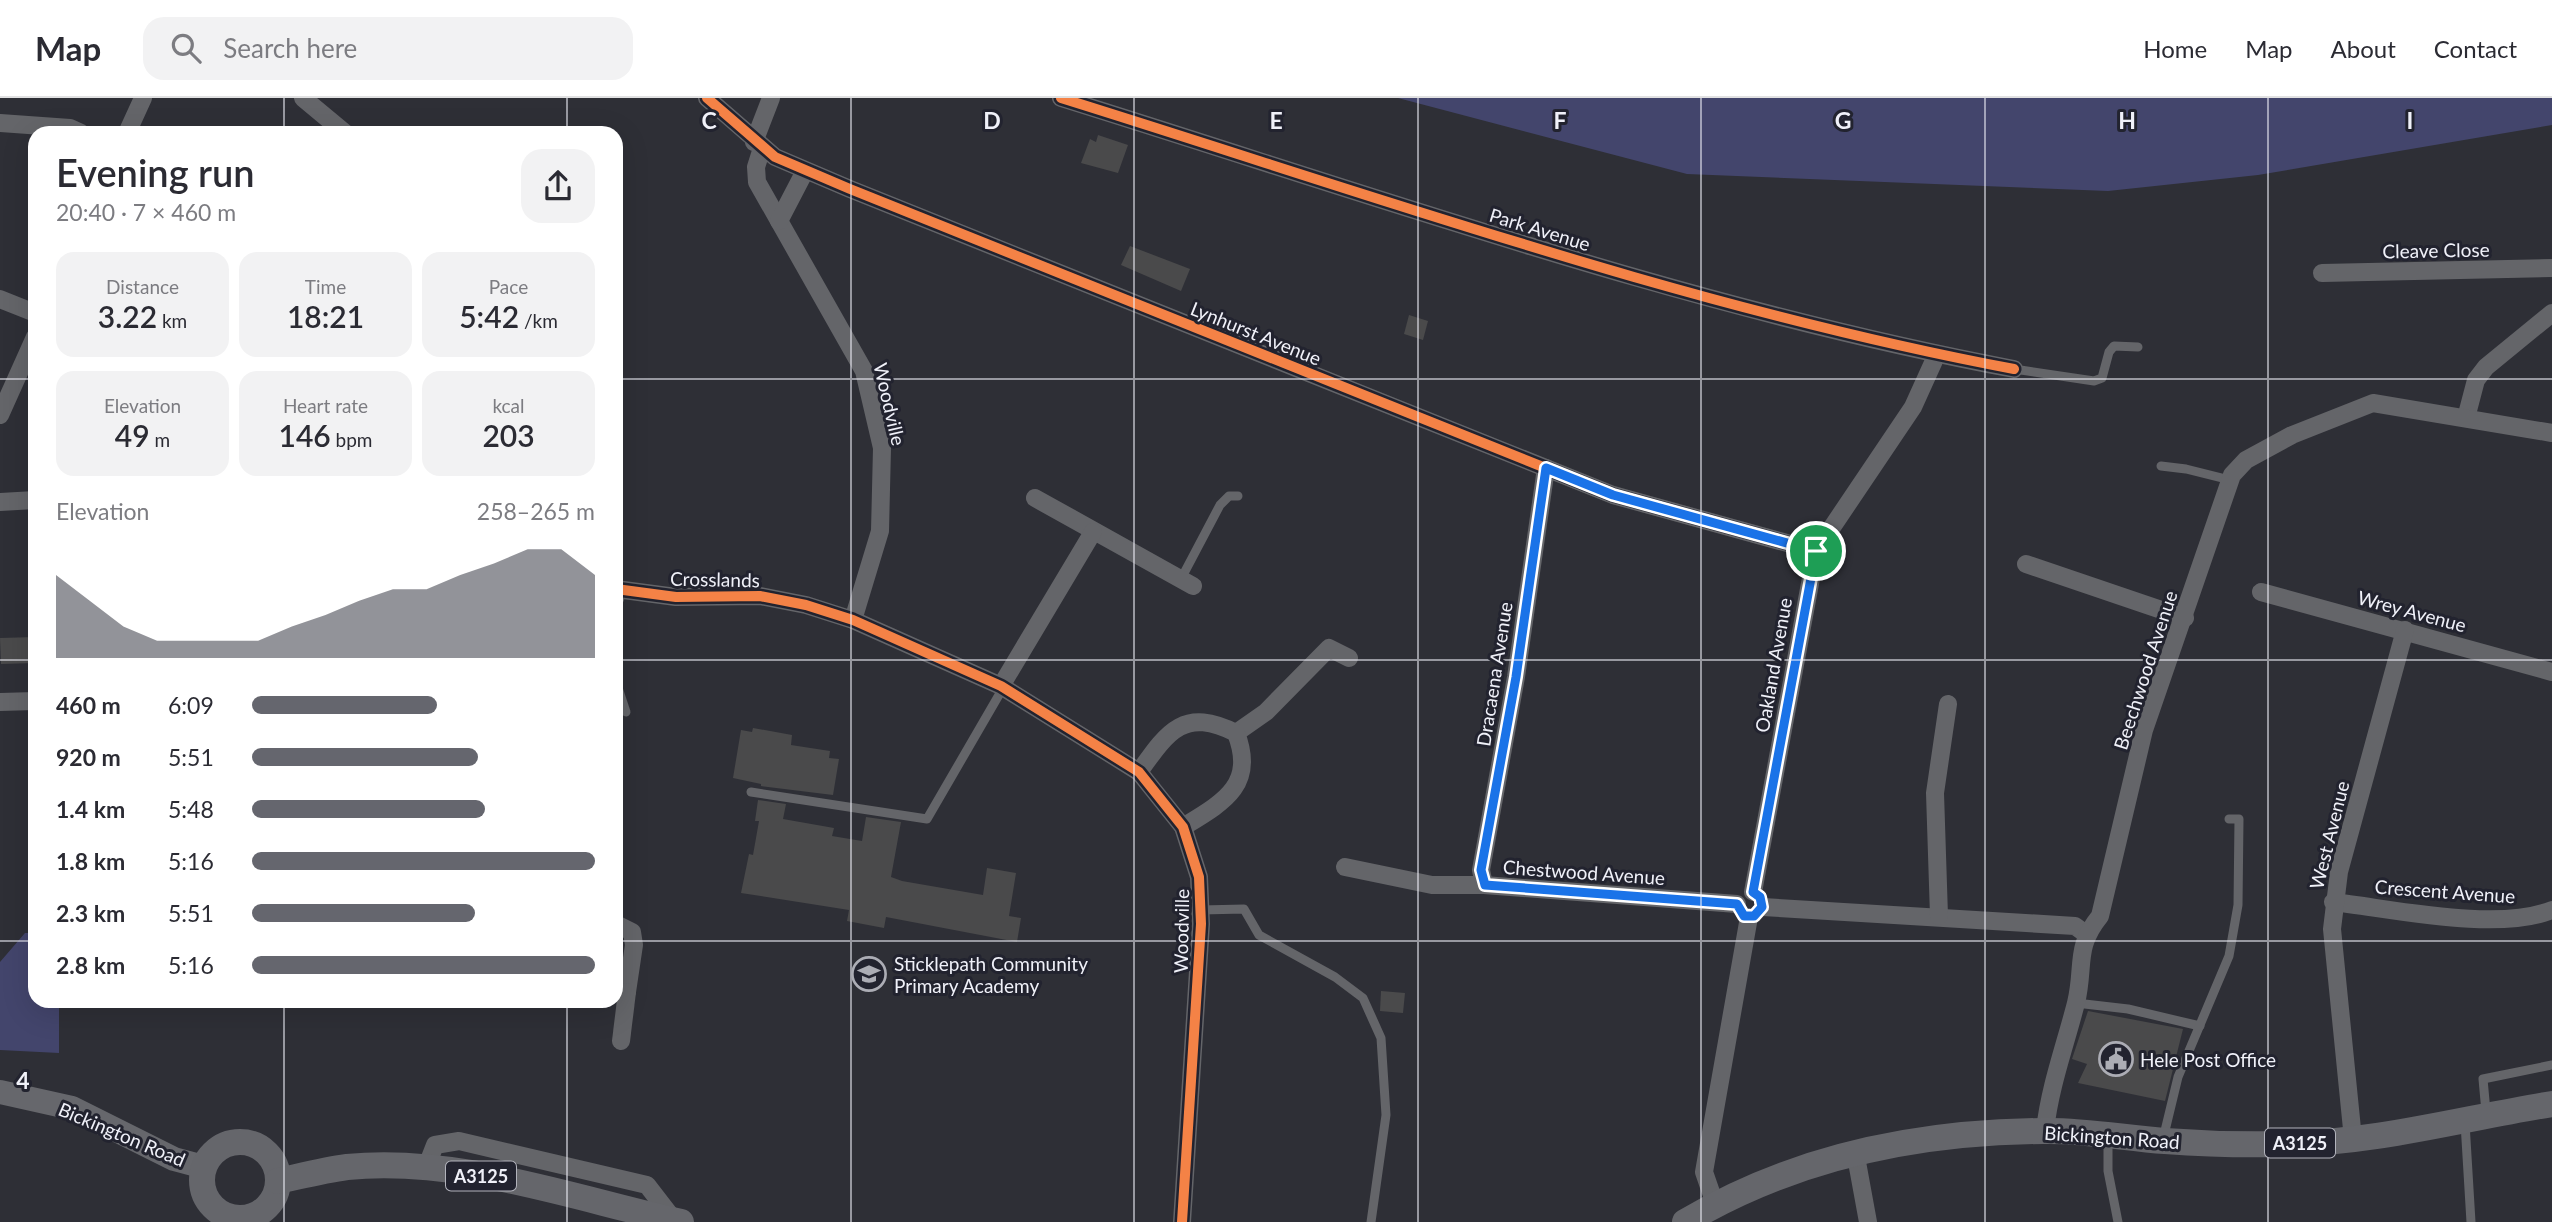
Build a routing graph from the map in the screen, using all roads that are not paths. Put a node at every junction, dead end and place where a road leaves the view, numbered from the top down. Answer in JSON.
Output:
{"nodes":[{"id":1,"x":143,"y":98,"type":"edge"},
{"id":2,"x":303,"y":98,"type":"edge"},
{"id":3,"x":707,"y":98,"type":"edge"},
{"id":4,"x":771,"y":98,"type":"edge"},
{"id":5,"x":1061,"y":98,"type":"edge"},
{"id":6,"x":0,"y":123,"type":"edge"},
{"id":7,"x":42,"y":126,"type":"edge"},
{"id":8,"x":130,"y":126,"type":"edge"},
{"id":9,"x":337,"y":126,"type":"edge"},
{"id":10,"x":758,"y":145,"type":"junction"},
{"id":11,"x":805,"y":171,"type":"junction"},
{"id":12,"x":779,"y":221,"type":"junction"},
{"id":13,"x":2552,"y":268,"type":"edge"},
{"id":14,"x":2322,"y":273,"type":"dead end"},
{"id":15,"x":0,"y":299,"type":"edge"},
{"id":16,"x":28,"y":310,"type":"edge"},
{"id":17,"x":2552,"y":313,"type":"edge"},
{"id":18,"x":2138,"y":347,"type":"dead end"},
{"id":19,"x":28,"y":353,"type":"edge"},
{"id":20,"x":1937,"y":354,"type":"junction"},
{"id":21,"x":2014,"y":369,"type":"joint"},
{"id":22,"x":0,"y":415,"type":"edge"},
{"id":23,"x":2466,"y":418,"type":"junction"},
{"id":24,"x":2552,"y":433,"type":"edge"},
{"id":25,"x":2161,"y":466,"type":"dead end"},
{"id":26,"x":1546,"y":468,"type":"junction"},
{"id":27,"x":2230,"y":480,"type":"junction"},
{"id":28,"x":1238,"y":496,"type":"dead end"},
{"id":29,"x":1035,"y":498,"type":"dead end"},
{"id":30,"x":28,"y":500,"type":"edge"},
{"id":31,"x":0,"y":502,"type":"edge"},
{"id":32,"x":1093,"y":532,"type":"junction"},
{"id":33,"x":1816,"y":551,"type":"junction"},
{"id":34,"x":2026,"y":564,"type":"dead end"},
{"id":35,"x":1187,"y":582,"type":"joint"},
{"id":36,"x":623,"y":590,"type":"edge"},
{"id":37,"x":2262,"y":592,"type":"dead end"},
{"id":38,"x":2185,"y":618,"type":"junction"},
{"id":39,"x":853,"y":621,"type":"junction"},
{"id":40,"x":2405,"y":631,"type":"junction"},
{"id":41,"x":1349,"y":658,"type":"dead end"},
{"id":42,"x":2552,"y":672,"type":"edge"},
{"id":43,"x":1002,"y":687,"type":"junction"},
{"id":44,"x":28,"y":701,"type":"edge"},
{"id":45,"x":0,"y":702,"type":"edge"},
{"id":46,"x":623,"y":703,"type":"edge"},
{"id":47,"x":1948,"y":704,"type":"dead end"},
{"id":48,"x":626,"y":712,"type":"dead end"},
{"id":49,"x":1236,"y":733,"type":"junction"},
{"id":50,"x":1139,"y":772,"type":"junction"},
{"id":51,"x":751,"y":792,"type":"dead end"},
{"id":52,"x":2229,"y":819,"type":"dead end"},
{"id":53,"x":1183,"y":827,"type":"junction"},
{"id":54,"x":1345,"y":867,"type":"dead end"},
{"id":55,"x":1485,"y":885,"type":"junction"},
{"id":56,"x":2333,"y":902,"type":"junction"},
{"id":57,"x":1201,"y":909,"type":"junction"},
{"id":58,"x":1749,"y":910,"type":"junction"},
{"id":59,"x":2552,"y":910,"type":"edge"},
{"id":60,"x":1939,"y":916,"type":"junction"},
{"id":61,"x":623,"y":928,"type":"edge"},
{"id":62,"x":2086,"y":934,"type":"junction"},
{"id":63,"x":623,"y":987,"type":"edge"},
{"id":64,"x":2076,"y":1003,"type":"junction"},
{"id":65,"x":622,"y":1008,"type":"edge"},
{"id":66,"x":2200,"y":1026,"type":"junction"},
{"id":67,"x":621,"y":1041,"type":"dead end"},
{"id":68,"x":2552,"y":1065,"type":"edge"},
{"id":69,"x":0,"y":1092,"type":"edge"},
{"id":70,"x":2552,"y":1104,"type":"edge"},
{"id":71,"x":2476,"y":1116,"type":"junction"},
{"id":72,"x":2045,"y":1130,"type":"junction"},
{"id":73,"x":2108,"y":1135,"type":"junction"},
{"id":74,"x":2353,"y":1139,"type":"junction"},
{"id":75,"x":2163,"y":1141,"type":"junction"},
{"id":76,"x":1855,"y":1151,"type":"junction"},
{"id":77,"x":204,"y":1167,"type":"junction"},
{"id":78,"x":278,"y":1181,"type":"junction"},
{"id":79,"x":1715,"y":1204,"type":"junction"},
{"id":80,"x":233,"y":1220,"type":"edge"},
{"id":81,"x":677,"y":1221,"type":"edge"},
{"id":82,"x":1182,"y":1222,"type":"edge"},
{"id":83,"x":1371,"y":1222,"type":"edge"},
{"id":84,"x":1685,"y":1222,"type":"edge"},
{"id":85,"x":1868,"y":1222,"type":"edge"},
{"id":86,"x":2118,"y":1222,"type":"edge"},
{"id":87,"x":2471,"y":1222,"type":"edge"}],
"edges":[{"from":1,"to":8,"type":"street"},
{"from":2,"to":9,"type":"street"},
{"from":3,"to":10,"type":"street","name":"Lynhurst Avenue"},
{"from":4,"to":10,"type":"street"},
{"from":5,"to":20,"type":"street","name":"Park Avenue"},
{"from":6,"to":7,"type":"street"},
{"from":10,"to":11,"type":"street","name":"Lynhurst Avenue"},
{"from":10,"to":12,"type":"street","name":"Woodville"},
{"from":11,"to":12,"type":"street"},
{"from":11,"to":26,"type":"street","name":"Lynhurst Avenue"},
{"from":12,"to":39,"type":"street","name":"Woodville"},
{"from":13,"to":14,"type":"street","name":"Cleave Close"},
{"from":15,"to":16,"type":"street"},
{"from":17,"to":23,"type":"street"},
{"from":18,"to":21,"type":"lane"},
{"from":19,"to":22,"type":"street"},
{"from":20,"to":21,"type":"street","name":"Park Avenue"},
{"from":20,"to":33,"type":"street","name":"Oakland Avenue"},
{"from":23,"to":24,"type":"street","name":"Beechwood Avenue"},
{"from":23,"to":27,"type":"street","name":"Beechwood Avenue"},
{"from":25,"to":27,"type":"lane"},
{"from":26,"to":33,"type":"street","name":"Lynhurst Avenue"},
{"from":26,"to":55,"type":"street","name":"Dracaena Avenue"},
{"from":27,"to":38,"type":"street","name":"Beechwood Avenue"},
{"from":28,"to":35,"type":"lane"},
{"from":29,"to":32,"type":"street"},
{"from":30,"to":31,"type":"street"},
{"from":32,"to":35,"type":"street"},
{"from":32,"to":43,"type":"street"},
{"from":33,"to":58,"type":"street","name":"Oakland Avenue"},
{"from":34,"to":38,"type":"street"},
{"from":36,"to":39,"type":"street","name":"Crosslands"},
{"from":37,"to":40,"type":"street","name":"Wrey Avenue"},
{"from":38,"to":62,"type":"street","name":"Beechwood Avenue"},
{"from":39,"to":43,"type":"street","name":"Woodville"},
{"from":40,"to":42,"type":"street","name":"Wrey Avenue"},
{"from":40,"to":56,"type":"street","name":"West Avenue"},
{"from":41,"to":49,"type":"street"},
{"from":43,"to":50,"type":"street","name":"Woodville"},
{"from":43,"to":51,"type":"lane"},
{"from":44,"to":45,"type":"street"},
{"from":46,"to":48,"type":"lane"},
{"from":47,"to":60,"type":"street"},
{"from":49,"to":50,"type":"street"},
{"from":49,"to":53,"type":"street"},
{"from":50,"to":53,"type":"street","name":"Woodville"},
{"from":52,"to":66,"type":"lane"},
{"from":53,"to":57,"type":"street","name":"Woodville"},
{"from":54,"to":55,"type":"street","name":"Chestwood Avenue"},
{"from":55,"to":58,"type":"street","name":"Chestwood Avenue"},
{"from":56,"to":59,"type":"street","name":"Crescent Avenue"},
{"from":56,"to":74,"type":"street","name":"West Avenue"},
{"from":57,"to":82,"type":"street","name":"Woodville"},
{"from":57,"to":83,"type":"lane"},
{"from":58,"to":60,"type":"street","name":"Chestwood Avenue"},
{"from":58,"to":79,"type":"street"},
{"from":60,"to":62,"type":"street","name":"Chestwood Avenue"},
{"from":61,"to":63,"type":"street"},
{"from":62,"to":64,"type":"street","name":"Beechwood Avenue"},
{"from":64,"to":66,"type":"lane"},
{"from":64,"to":72,"type":"street","name":"Beechwood Avenue"},
{"from":65,"to":67,"type":"street"},
{"from":66,"to":75,"type":"lane"},
{"from":68,"to":71,"type":"lane"},
{"from":69,"to":77,"type":"main road","name":"Bickington Road"},
{"from":70,"to":71,"type":"main road","name":"Bickington Road","number":"A3125"},
{"from":71,"to":74,"type":"main road","name":"Bickington Road","number":"A3125"},
{"from":71,"to":87,"type":"lane"},
{"from":72,"to":73,"type":"main road","name":"Bickington Road","number":"A3125"},
{"from":72,"to":76,"type":"main road","name":"Bickington Road","number":"A3125"},
{"from":73,"to":75,"type":"main road","name":"Bickington Road","number":"A3125"},
{"from":73,"to":86,"type":"lane"},
{"from":74,"to":75,"type":"main road","name":"Bickington Road","number":"A3125"},
{"from":76,"to":79,"type":"main road","name":"Bickington Road","number":"A3125"},
{"from":76,"to":85,"type":"street"},
{"from":77,"to":78,"type":"main road"},
{"from":77,"to":80,"type":"main road"},
{"from":78,"to":80,"type":"main road"},
{"from":78,"to":81,"type":"main road","number":"A3125"},
{"from":79,"to":84,"type":"main road","name":"Bickington Road","number":"A3125"}]}
